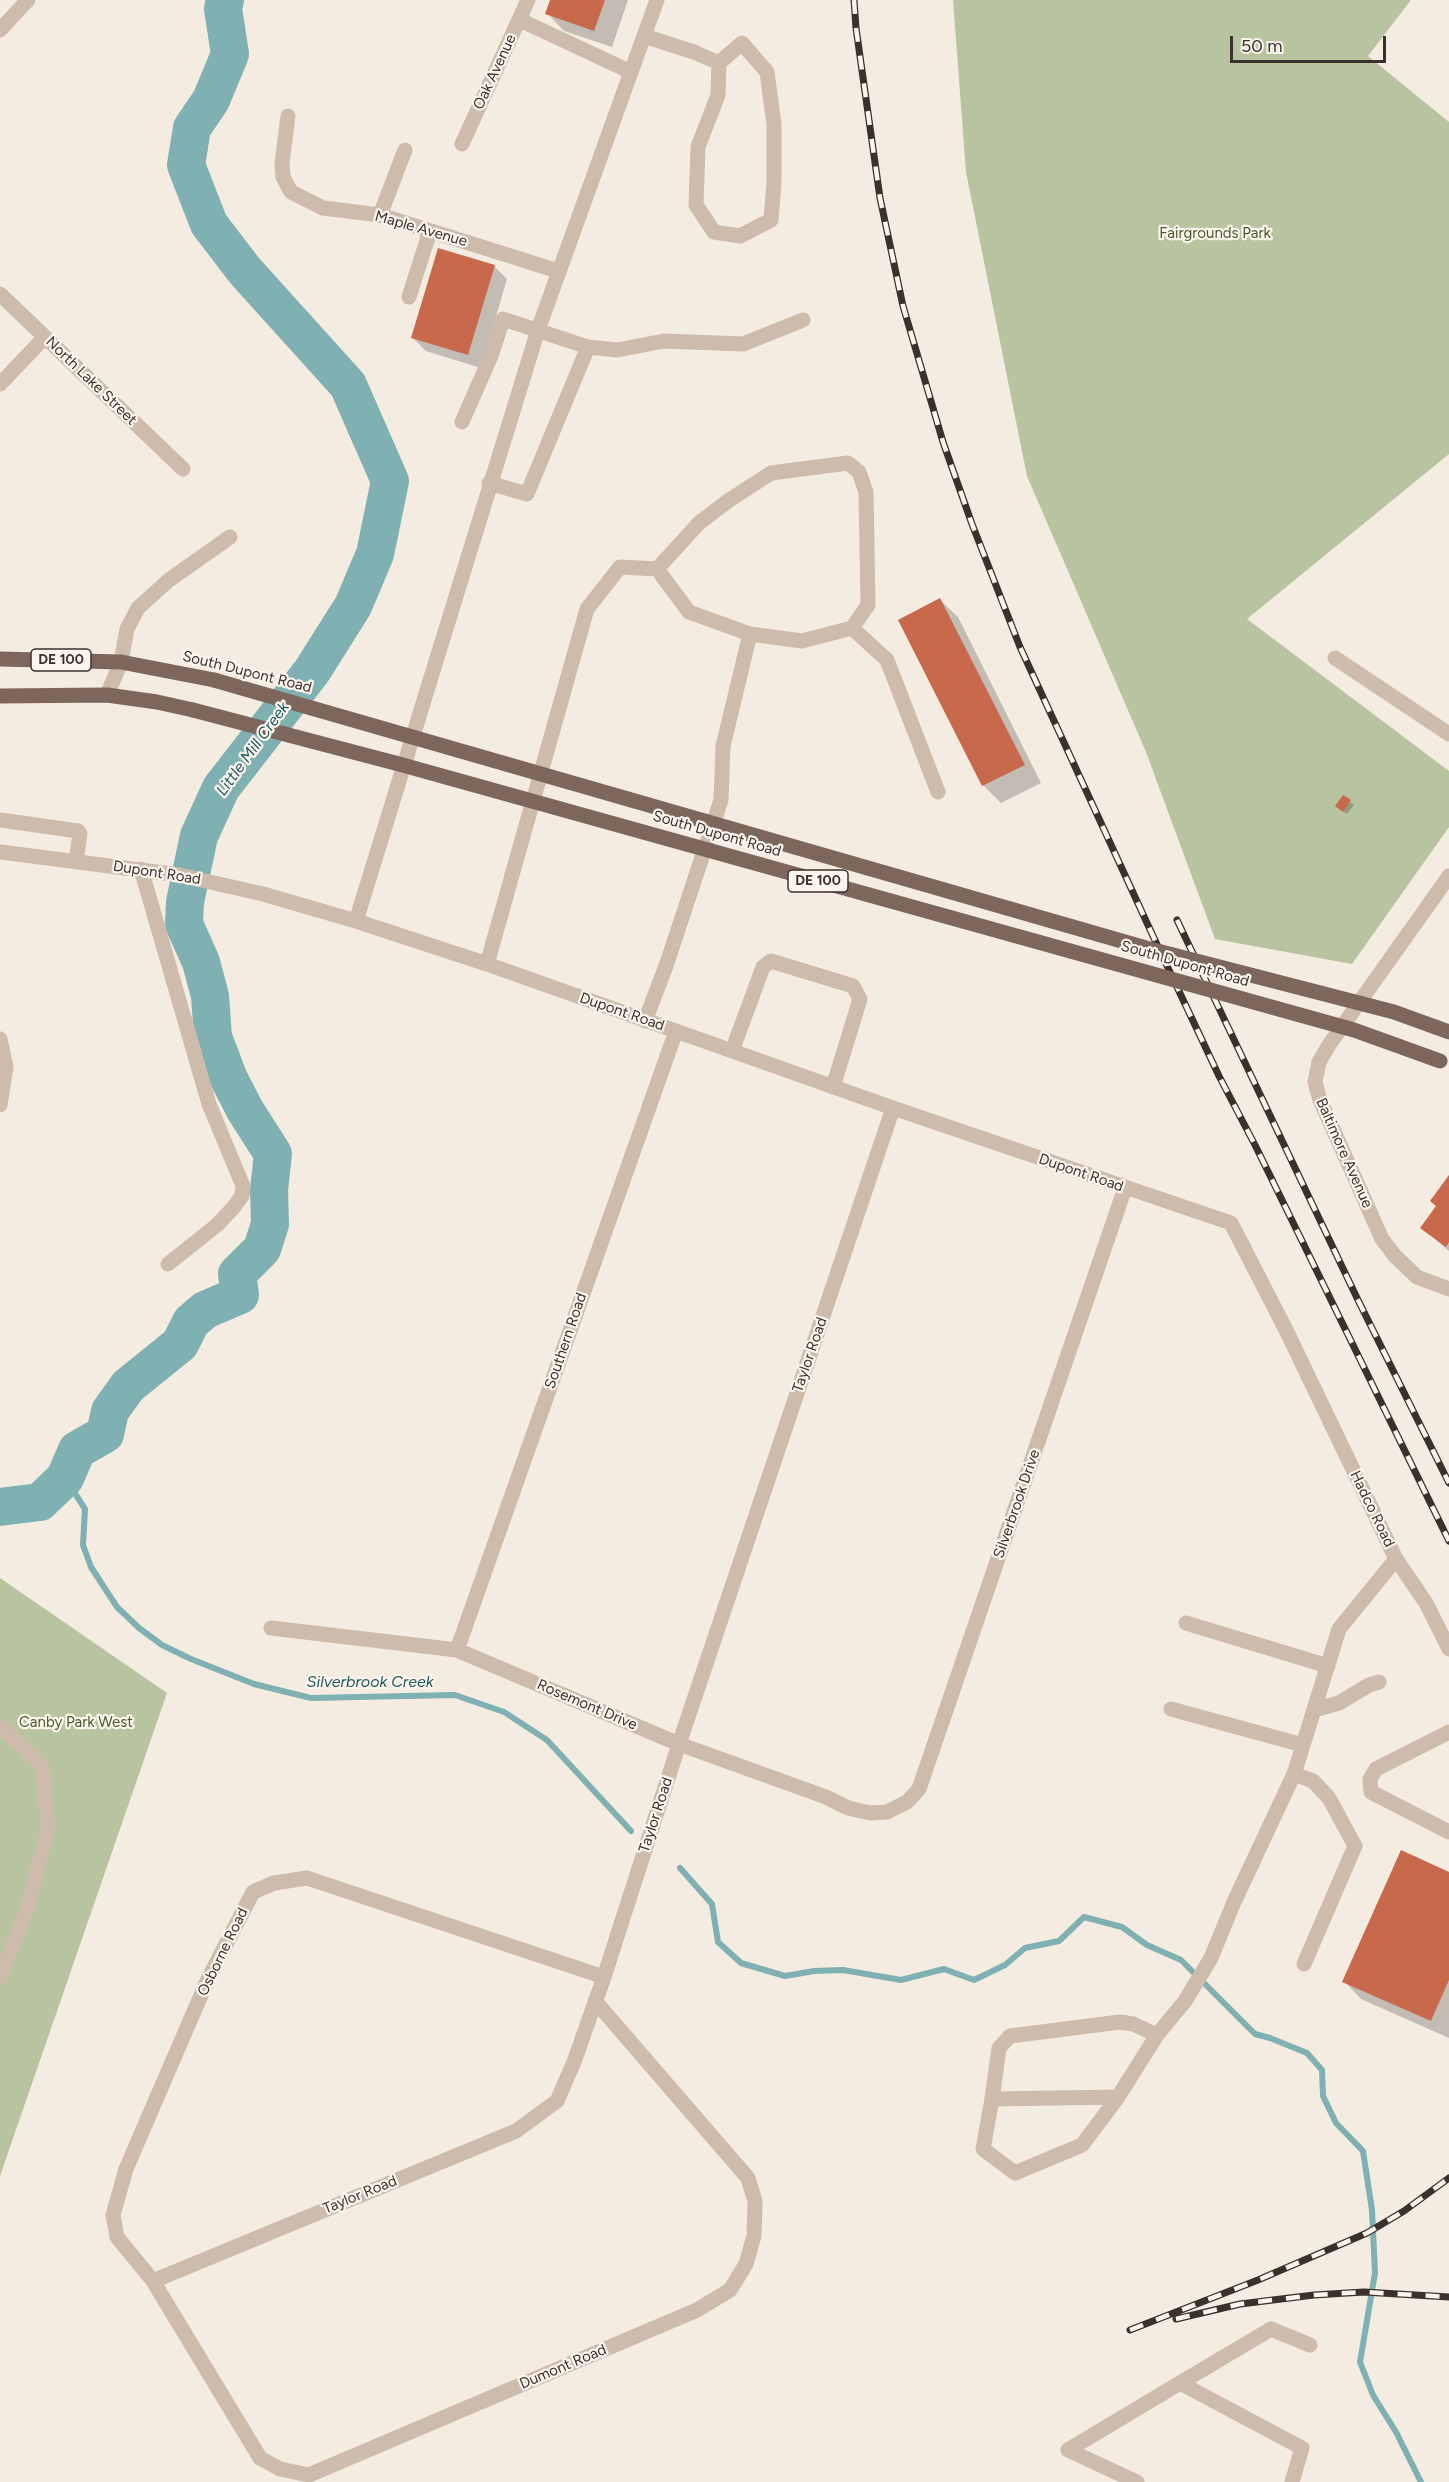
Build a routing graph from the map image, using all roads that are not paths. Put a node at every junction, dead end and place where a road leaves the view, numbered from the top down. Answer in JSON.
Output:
{"nodes":[{"id":1,"x":28,"y":0,"type":"edge"},
{"id":2,"x":528,"y":0,"type":"edge"},
{"id":3,"x":657,"y":0,"type":"edge"},
{"id":4,"x":520,"y":20,"type":"junction"},
{"id":5,"x":0,"y":30,"type":"edge"},
{"id":6,"x":644,"y":36,"type":"junction"},
{"id":7,"x":719,"y":63,"type":"junction"},
{"id":8,"x":632,"y":72,"type":"junction"},
{"id":9,"x":288,"y":116,"type":"dead end"},
{"id":10,"x":462,"y":144,"type":"dead end"},
{"id":11,"x":405,"y":150,"type":"dead end"},
{"id":12,"x":380,"y":215,"type":"junction"},
{"id":13,"x":430,"y":231,"type":"junction"},
{"id":14,"x":558,"y":271,"type":"junction"},
{"id":15,"x":0,"y":294,"type":"edge"},
{"id":16,"x":410,"y":297,"type":"dead end"},
{"id":17,"x":803,"y":320,"type":"dead end"},
{"id":18,"x":538,"y":330,"type":"junction"},
{"id":19,"x":45,"y":337,"type":"junction"},
{"id":20,"x":588,"y":347,"type":"junction"},
{"id":21,"x":0,"y":384,"type":"edge"},
{"id":22,"x":462,"y":422,"type":"dead end"},
{"id":23,"x":183,"y":469,"type":"dead end"},
{"id":24,"x":489,"y":483,"type":"junction"},
{"id":25,"x":230,"y":537,"type":"dead end"},
{"id":26,"x":657,"y":568,"type":"junction"},
{"id":27,"x":852,"y":628,"type":"junction"},
{"id":28,"x":750,"y":634,"type":"junction"},
{"id":29,"x":1335,"y":658,"type":"dead end"},
{"id":30,"x":0,"y":659,"type":"edge"},
{"id":31,"x":121,"y":662,"type":"junction"},
{"id":32,"x":108,"y":695,"type":"junction"},
{"id":33,"x":0,"y":696,"type":"edge"},
{"id":34,"x":1449,"y":734,"type":"edge"},
{"id":35,"x":938,"y":792,"type":"dead end"},
{"id":36,"x":0,"y":820,"type":"edge"},
{"id":37,"x":0,"y":852,"type":"edge"},
{"id":38,"x":76,"y":861,"type":"junction"},
{"id":39,"x":141,"y":869,"type":"junction"},
{"id":40,"x":1449,"y":876,"type":"edge"},
{"id":41,"x":356,"y":921,"type":"junction"},
{"id":42,"x":487,"y":964,"type":"junction"},
{"id":43,"x":645,"y":1021,"type":"junction"},
{"id":44,"x":676,"y":1031,"type":"junction"},
{"id":45,"x":1449,"y":1032,"type":"edge"},
{"id":46,"x":0,"y":1039,"type":"edge"},
{"id":47,"x":732,"y":1051,"type":"junction"},
{"id":48,"x":1444,"y":1063,"type":"edge"},
{"id":49,"x":833,"y":1087,"type":"junction"},
{"id":50,"x":0,"y":1105,"type":"edge"},
{"id":51,"x":893,"y":1108,"type":"junction"},
{"id":52,"x":1125,"y":1188,"type":"junction"},
{"id":53,"x":1231,"y":1223,"type":"joint"},
{"id":54,"x":168,"y":1264,"type":"dead end"},
{"id":55,"x":1449,"y":1289,"type":"edge"},
{"id":56,"x":1396,"y":1559,"type":"junction"},
{"id":57,"x":1186,"y":1623,"type":"dead end"},
{"id":58,"x":272,"y":1628,"type":"dead end"},
{"id":59,"x":1449,"y":1649,"type":"edge"},
{"id":60,"x":457,"y":1650,"type":"junction"},
{"id":61,"x":1328,"y":1666,"type":"junction"},
{"id":62,"x":1379,"y":1682,"type":"dead end"},
{"id":63,"x":1172,"y":1708,"type":"dead end"},
{"id":64,"x":1314,"y":1710,"type":"junction"},
{"id":65,"x":0,"y":1726,"type":"edge"},
{"id":66,"x":1449,"y":1732,"type":"edge"},
{"id":67,"x":679,"y":1744,"type":"junction"},
{"id":68,"x":1303,"y":1745,"type":"junction"},
{"id":69,"x":1294,"y":1774,"type":"junction"},
{"id":70,"x":894,"y":1808,"type":"joint"},
{"id":71,"x":1449,"y":1832,"type":"edge"},
{"id":72,"x":1304,"y":1964,"type":"dead end"},
{"id":73,"x":0,"y":1977,"type":"edge"},
{"id":74,"x":604,"y":1977,"type":"junction"},
{"id":75,"x":595,"y":2001,"type":"junction"},
{"id":76,"x":1157,"y":2035,"type":"junction"},
{"id":77,"x":1118,"y":2097,"type":"junction"},
{"id":78,"x":992,"y":2099,"type":"junction"},
{"id":79,"x":153,"y":2281,"type":"junction"},
{"id":80,"x":1310,"y":2345,"type":"dead end"},
{"id":81,"x":1180,"y":2383,"type":"junction"},
{"id":82,"x":1137,"y":2482,"type":"edge"},
{"id":83,"x":1292,"y":2482,"type":"edge"}],
"edges":[{"from":1,"to":5,"type":"street"},
{"from":2,"to":4,"type":"street","name":"Oak Avenue"},
{"from":3,"to":6,"type":"street"},
{"from":4,"to":8,"type":"street"},
{"from":4,"to":10,"type":"street","name":"Oak Avenue"},
{"from":6,"to":7,"type":"street"},
{"from":6,"to":8,"type":"street"},
{"from":7,"to":7,"type":"street"},
{"from":8,"to":14,"type":"street"},
{"from":9,"to":12,"type":"street","name":"Maple Avenue"},
{"from":11,"to":12,"type":"street"},
{"from":12,"to":13,"type":"street","name":"Maple Avenue"},
{"from":13,"to":14,"type":"street","name":"Maple Avenue"},
{"from":13,"to":16,"type":"street"},
{"from":14,"to":18,"type":"street"},
{"from":15,"to":19,"type":"street","name":"North Lake Street"},
{"from":17,"to":20,"type":"street"},
{"from":18,"to":20,"type":"street"},
{"from":18,"to":22,"type":"street"},
{"from":18,"to":24,"type":"street"},
{"from":19,"to":21,"type":"street"},
{"from":19,"to":23,"type":"street","name":"North Lake Street"},
{"from":20,"to":24,"type":"street"},
{"from":24,"to":41,"type":"street"},
{"from":25,"to":31,"type":"street"},
{"from":26,"to":27,"type":"street"},
{"from":26,"to":28,"type":"street"},
{"from":26,"to":42,"type":"street"},
{"from":27,"to":28,"type":"street"},
{"from":27,"to":35,"type":"street"},
{"from":28,"to":43,"type":"street"},
{"from":29,"to":34,"type":"street"},
{"from":30,"to":31,"type":"main road","name":"South Dupont Road","number":"DE 100"},
{"from":31,"to":32,"type":"street"},
{"from":31,"to":45,"type":"main road","name":"South Dupont Road","number":"DE 100","bridge":true},
{"from":32,"to":33,"type":"main road","name":"South Dupont Road","number":"DE 100"},
{"from":32,"to":48,"type":"main road","name":"South Dupont Road","number":"DE 100","bridge":true},
{"from":36,"to":38,"type":"street"},
{"from":37,"to":38,"type":"street","name":"Dupont Road"},
{"from":38,"to":39,"type":"street","name":"Dupont Road"},
{"from":39,"to":41,"type":"street","name":"Dupont Road"},
{"from":39,"to":54,"type":"street"},
{"from":40,"to":55,"type":"street","name":"Baltimore Avenue"},
{"from":41,"to":42,"type":"street","name":"Dupont Road"},
{"from":42,"to":43,"type":"street","name":"Dupont Road"},
{"from":43,"to":44,"type":"street","name":"Dupont Road"},
{"from":44,"to":47,"type":"street","name":"Dupont Road"},
{"from":44,"to":60,"type":"street","name":"Southern Road"},
{"from":46,"to":50,"type":"street"},
{"from":47,"to":49,"type":"street","name":"Dupont Road"},
{"from":47,"to":49,"type":"street"},
{"from":49,"to":51,"type":"street","name":"Dupont Road"},
{"from":51,"to":52,"type":"street","name":"Dupont Road"},
{"from":51,"to":67,"type":"street","name":"Taylor Road"},
{"from":52,"to":53,"type":"street","name":"Dupont Road"},
{"from":52,"to":70,"type":"street","name":"Silverbrook Drive"},
{"from":53,"to":56,"type":"street","name":"Hadco Road"},
{"from":56,"to":59,"type":"street"},
{"from":56,"to":61,"type":"street","name":"Hadco Road"},
{"from":57,"to":61,"type":"street"},
{"from":58,"to":60,"type":"street","name":"Rosemont Drive"},
{"from":60,"to":67,"type":"street","name":"Rosemont Drive"},
{"from":61,"to":64,"type":"street","name":"Hadco Road"},
{"from":62,"to":64,"type":"street"},
{"from":63,"to":68,"type":"street"},
{"from":64,"to":68,"type":"street","name":"Hadco Road"},
{"from":65,"to":73,"type":"street"},
{"from":66,"to":71,"type":"street"},
{"from":67,"to":70,"type":"street","name":"Rosemont Drive"},
{"from":67,"to":74,"type":"street","name":"Taylor Road"},
{"from":68,"to":69,"type":"street","name":"Hadco Road"},
{"from":69,"to":72,"type":"street"},
{"from":69,"to":76,"type":"street","name":"Hadco Road"},
{"from":74,"to":75,"type":"street","name":"Taylor Road"},
{"from":74,"to":79,"type":"street","name":"Osborne Road"},
{"from":75,"to":79,"type":"street","name":"Taylor Road"},
{"from":75,"to":79,"type":"street","name":"Dumont Road"},
{"from":76,"to":77,"type":"street","name":"Hadco Road"},
{"from":76,"to":78,"type":"street"},
{"from":77,"to":78,"type":"street"},
{"from":77,"to":78,"type":"street","name":"Hadco Road"},
{"from":80,"to":81,"type":"street"},
{"from":81,"to":82,"type":"street"},
{"from":81,"to":83,"type":"street"}]}
